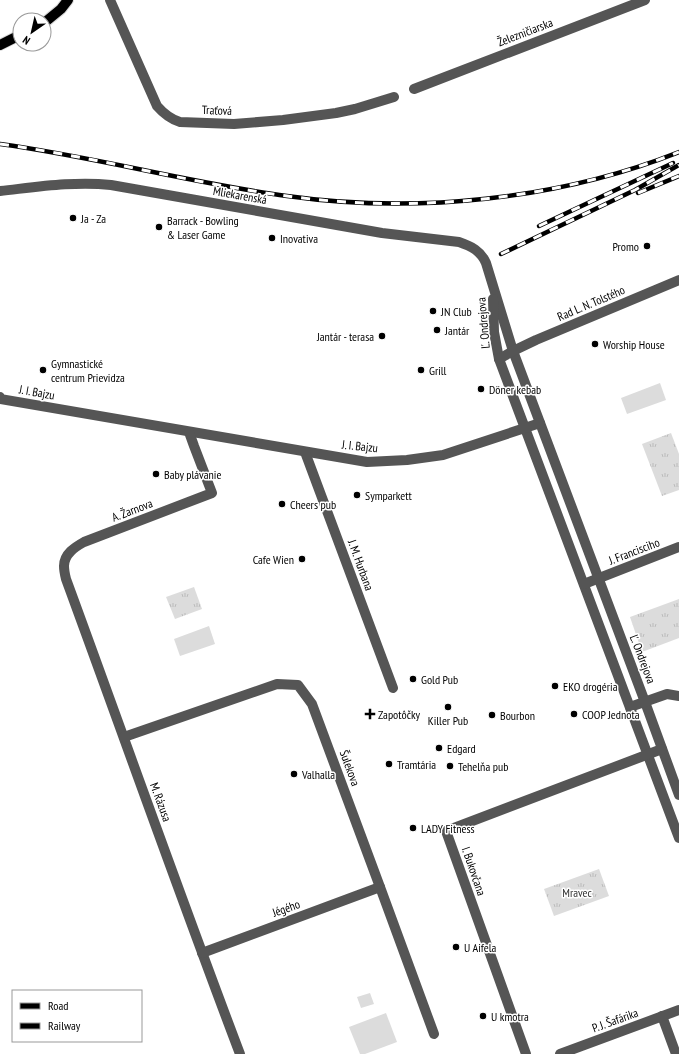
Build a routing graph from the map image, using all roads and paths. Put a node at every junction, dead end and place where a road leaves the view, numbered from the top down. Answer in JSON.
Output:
{"nodes":[{"id":1,"x":68,"y":0,"type":"edge"},
{"id":2,"x":110,"y":0,"type":"edge"},
{"id":3,"x":645,"y":0,"type":"edge"},
{"id":4,"x":52,"y":16,"type":"edge"},
{"id":5,"x":12,"y":39,"type":"edge"},
{"id":6,"x":0,"y":45,"type":"edge"},
{"id":7,"x":414,"y":89,"type":"dead end"},
{"id":8,"x":394,"y":97,"type":"dead end"},
{"id":9,"x":0,"y":191,"type":"edge"},
{"id":10,"x":474,"y":249,"type":"joint"},
{"id":11,"x":679,"y":280,"type":"edge"},
{"id":12,"x":493,"y":285,"type":"junction"},
{"id":13,"x":513,"y":351,"type":"junction"},
{"id":14,"x":499,"y":359,"type":"junction"},
{"id":15,"x":0,"y":398,"type":"edge"},
{"id":16,"x":540,"y":423,"type":"junction"},
{"id":17,"x":525,"y":428,"type":"junction"},
{"id":18,"x":190,"y":432,"type":"junction"},
{"id":19,"x":305,"y":452,"type":"junction"},
{"id":20,"x":679,"y":547,"type":"edge"},
{"id":21,"x":66,"y":557,"type":"joint"},
{"id":22,"x":598,"y":578,"type":"junction"},
{"id":23,"x":584,"y":584,"type":"junction"},
{"id":24,"x":393,"y":688,"type":"dead end"},
{"id":25,"x":679,"y":696,"type":"edge"},
{"id":26,"x":645,"y":702,"type":"junction"},
{"id":27,"x":630,"y":707,"type":"junction"},
{"id":28,"x":124,"y":737,"type":"junction"},
{"id":29,"x":662,"y":749,"type":"junction"},
{"id":30,"x":648,"y":754,"type":"junction"},
{"id":31,"x":679,"y":795,"type":"edge"},
{"id":32,"x":679,"y":838,"type":"edge"},
{"id":33,"x":380,"y":887,"type":"junction"},
{"id":34,"x":202,"y":953,"type":"junction"},
{"id":35,"x":679,"y":1010,"type":"edge"},
{"id":36,"x":662,"y":1016,"type":"junction"},
{"id":37,"x":434,"y":1034,"type":"dead end"},
{"id":38,"x":240,"y":1054,"type":"edge"},
{"id":39,"x":526,"y":1054,"type":"edge"},
{"id":40,"x":560,"y":1054,"type":"edge"},
{"id":41,"x":676,"y":1054,"type":"edge"}],
"edges":[{"from":1,"to":4,"type":"main road"},
{"from":2,"to":8,"type":"street","name":"Traťová"},
{"from":3,"to":7,"type":"street","name":"Železničiarska"},
{"from":5,"to":6,"type":"main road"},
{"from":9,"to":10,"type":"street","name":"Mliekarenská"},
{"from":10,"to":12,"type":"street","name":"Ľ. Ondrejova"},
{"from":11,"to":13,"type":"street","name":"Rad L. N. Tolstého"},
{"from":12,"to":13,"type":"street","name":"Ľ. Ondrejova"},
{"from":12,"to":14,"type":"street","name":"Ľ. Ondrejova"},
{"from":13,"to":14,"type":"street","name":"Ľ. Ondrejova"},
{"from":13,"to":16,"type":"street","name":"Ľ. Ondrejova"},
{"from":14,"to":17,"type":"street","name":"Ľ. Ondrejova"},
{"from":15,"to":18,"type":"street","name":"J. I. Bajzu"},
{"from":16,"to":17,"type":"street"},
{"from":16,"to":22,"type":"street","name":"Ľ. Ondrejova"},
{"from":17,"to":19,"type":"street","name":"J. I. Bajzu"},
{"from":17,"to":23,"type":"street","name":"Ľ. Ondrejova"},
{"from":18,"to":19,"type":"street","name":"J. I. Bajzu"},
{"from":18,"to":21,"type":"street","name":"A. Žarnova"},
{"from":19,"to":24,"type":"street","name":"J. M. Hurbana"},
{"from":20,"to":22,"type":"street","name":"J. Francisciho"},
{"from":21,"to":28,"type":"street","name":"M. Rázusa"},
{"from":22,"to":23,"type":"street"},
{"from":22,"to":26,"type":"street","name":"Ľ. Ondrejova"},
{"from":23,"to":27,"type":"street","name":"Ľ. Ondrejova"},
{"from":25,"to":26,"type":"street"},
{"from":26,"to":27,"type":"street"},
{"from":26,"to":29,"type":"street","name":"Ľ. Ondrejova"},
{"from":27,"to":30,"type":"street","name":"Ľ. Ondrejova"},
{"from":28,"to":33,"type":"street","name":"Šulekova"},
{"from":28,"to":34,"type":"street","name":"M. Rázusa"},
{"from":29,"to":30,"type":"street"},
{"from":29,"to":31,"type":"street","name":"Ľ. Ondrejova"},
{"from":30,"to":32,"type":"street","name":"Ľ. Ondrejova"},
{"from":30,"to":39,"type":"street","name":"I. Bukovčana"},
{"from":33,"to":34,"type":"street","name":"Jégého"},
{"from":33,"to":37,"type":"street","name":"Šulekova"},
{"from":34,"to":38,"type":"street","name":"M. Rázusa"},
{"from":35,"to":36,"type":"street","name":"P. J. Šafárika"},
{"from":36,"to":40,"type":"street","name":"P. J. Šafárika"},
{"from":36,"to":41,"type":"street"}]}
